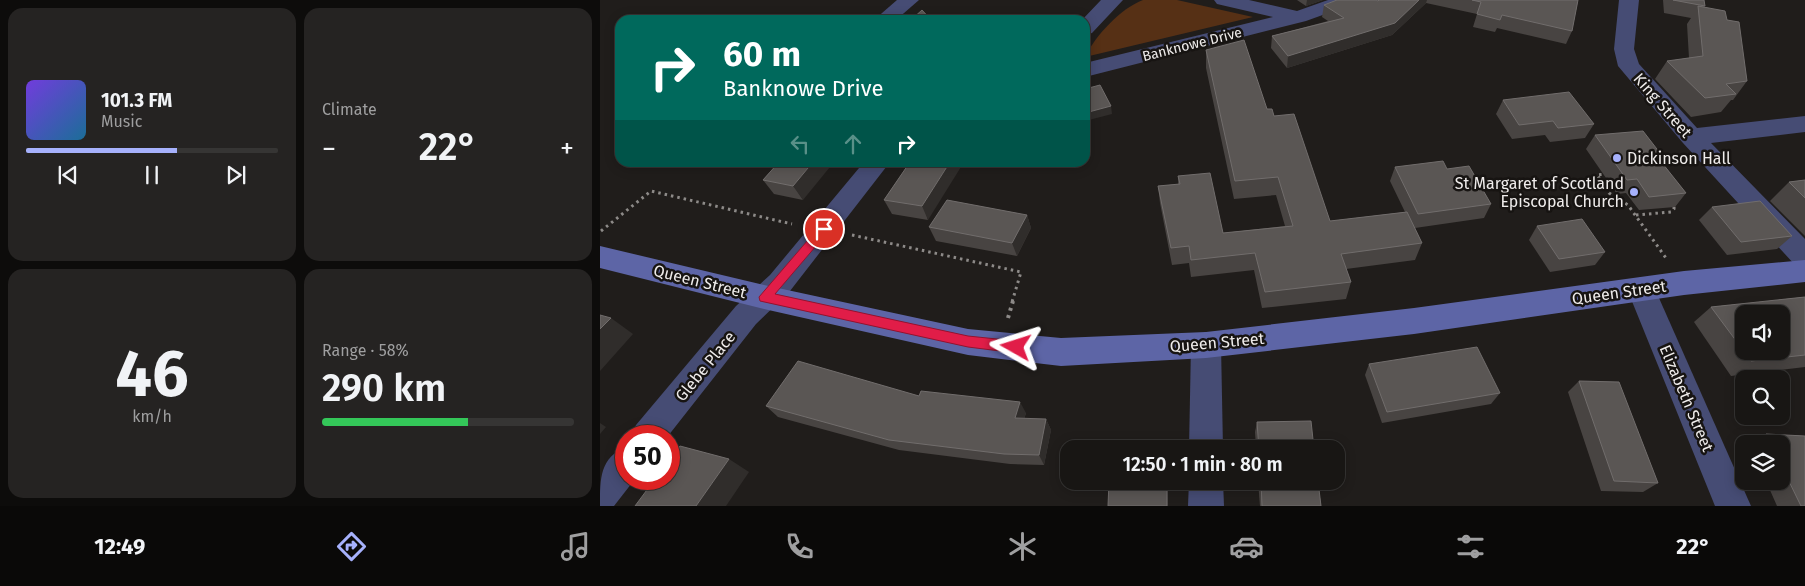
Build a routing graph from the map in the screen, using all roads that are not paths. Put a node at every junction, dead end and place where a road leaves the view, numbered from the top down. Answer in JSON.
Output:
{"nodes":[{"id":1,"x":909,"y":0,"type":"edge"},
{"id":2,"x":1114,"y":0,"type":"edge"},
{"id":3,"x":1224,"y":0,"type":"edge"},
{"id":4,"x":1346,"y":0,"type":"edge"},
{"id":5,"x":1629,"y":0,"type":"edge"},
{"id":6,"x":890,"y":15,"type":"edge"},
{"id":7,"x":1298,"y":18,"type":"junction"},
{"id":8,"x":1090,"y":23,"type":"edge"},
{"id":9,"x":1090,"y":69,"type":"edge"},
{"id":10,"x":1805,"y":124,"type":"edge"},
{"id":11,"x":1691,"y":137,"type":"junction"},
{"id":12,"x":874,"y":167,"type":"edge"},
{"id":13,"x":600,"y":257,"type":"edge"},
{"id":14,"x":1805,"y":257,"type":"edge"},
{"id":15,"x":1805,"y":271,"type":"edge"},
{"id":16,"x":1641,"y":290,"type":"junction"},
{"id":17,"x":764,"y":297,"type":"junction"},
{"id":18,"x":1206,"y":345,"type":"junction"},
{"id":19,"x":657,"y":425,"type":"edge"},
{"id":20,"x":1206,"y":440,"type":"edge"},
{"id":21,"x":615,"y":477,"type":"edge"},
{"id":22,"x":1206,"y":490,"type":"edge"},
{"id":23,"x":600,"y":496,"type":"edge"},
{"id":24,"x":1206,"y":506,"type":"edge"},
{"id":25,"x":1732,"y":506,"type":"edge"}],
"edges":[{"from":1,"to":6,"type":"street"},
{"from":2,"to":8,"type":"street"},
{"from":3,"to":7,"type":"street","name":"Banknowe Drive"},
{"from":4,"to":7,"type":"street","name":"Banknowe Drive"},
{"from":5,"to":11,"type":"street","name":"King Street"},
{"from":7,"to":9,"type":"street","name":"Banknowe Drive"},
{"from":10,"to":11,"type":"street"},
{"from":11,"to":14,"type":"street","name":"King Street"},
{"from":12,"to":17,"type":"street"},
{"from":13,"to":17,"type":"main road","name":"Queen Street"},
{"from":15,"to":16,"type":"main road","name":"Queen Street"},
{"from":16,"to":18,"type":"main road","name":"Queen Street"},
{"from":16,"to":25,"type":"street","name":"Elizabeth Street"},
{"from":17,"to":18,"type":"main road","name":"Queen Street"},
{"from":17,"to":19,"type":"street","name":"Glebe Place"},
{"from":18,"to":20,"type":"street"},
{"from":21,"to":23,"type":"street"},
{"from":22,"to":24,"type":"street"}]}
